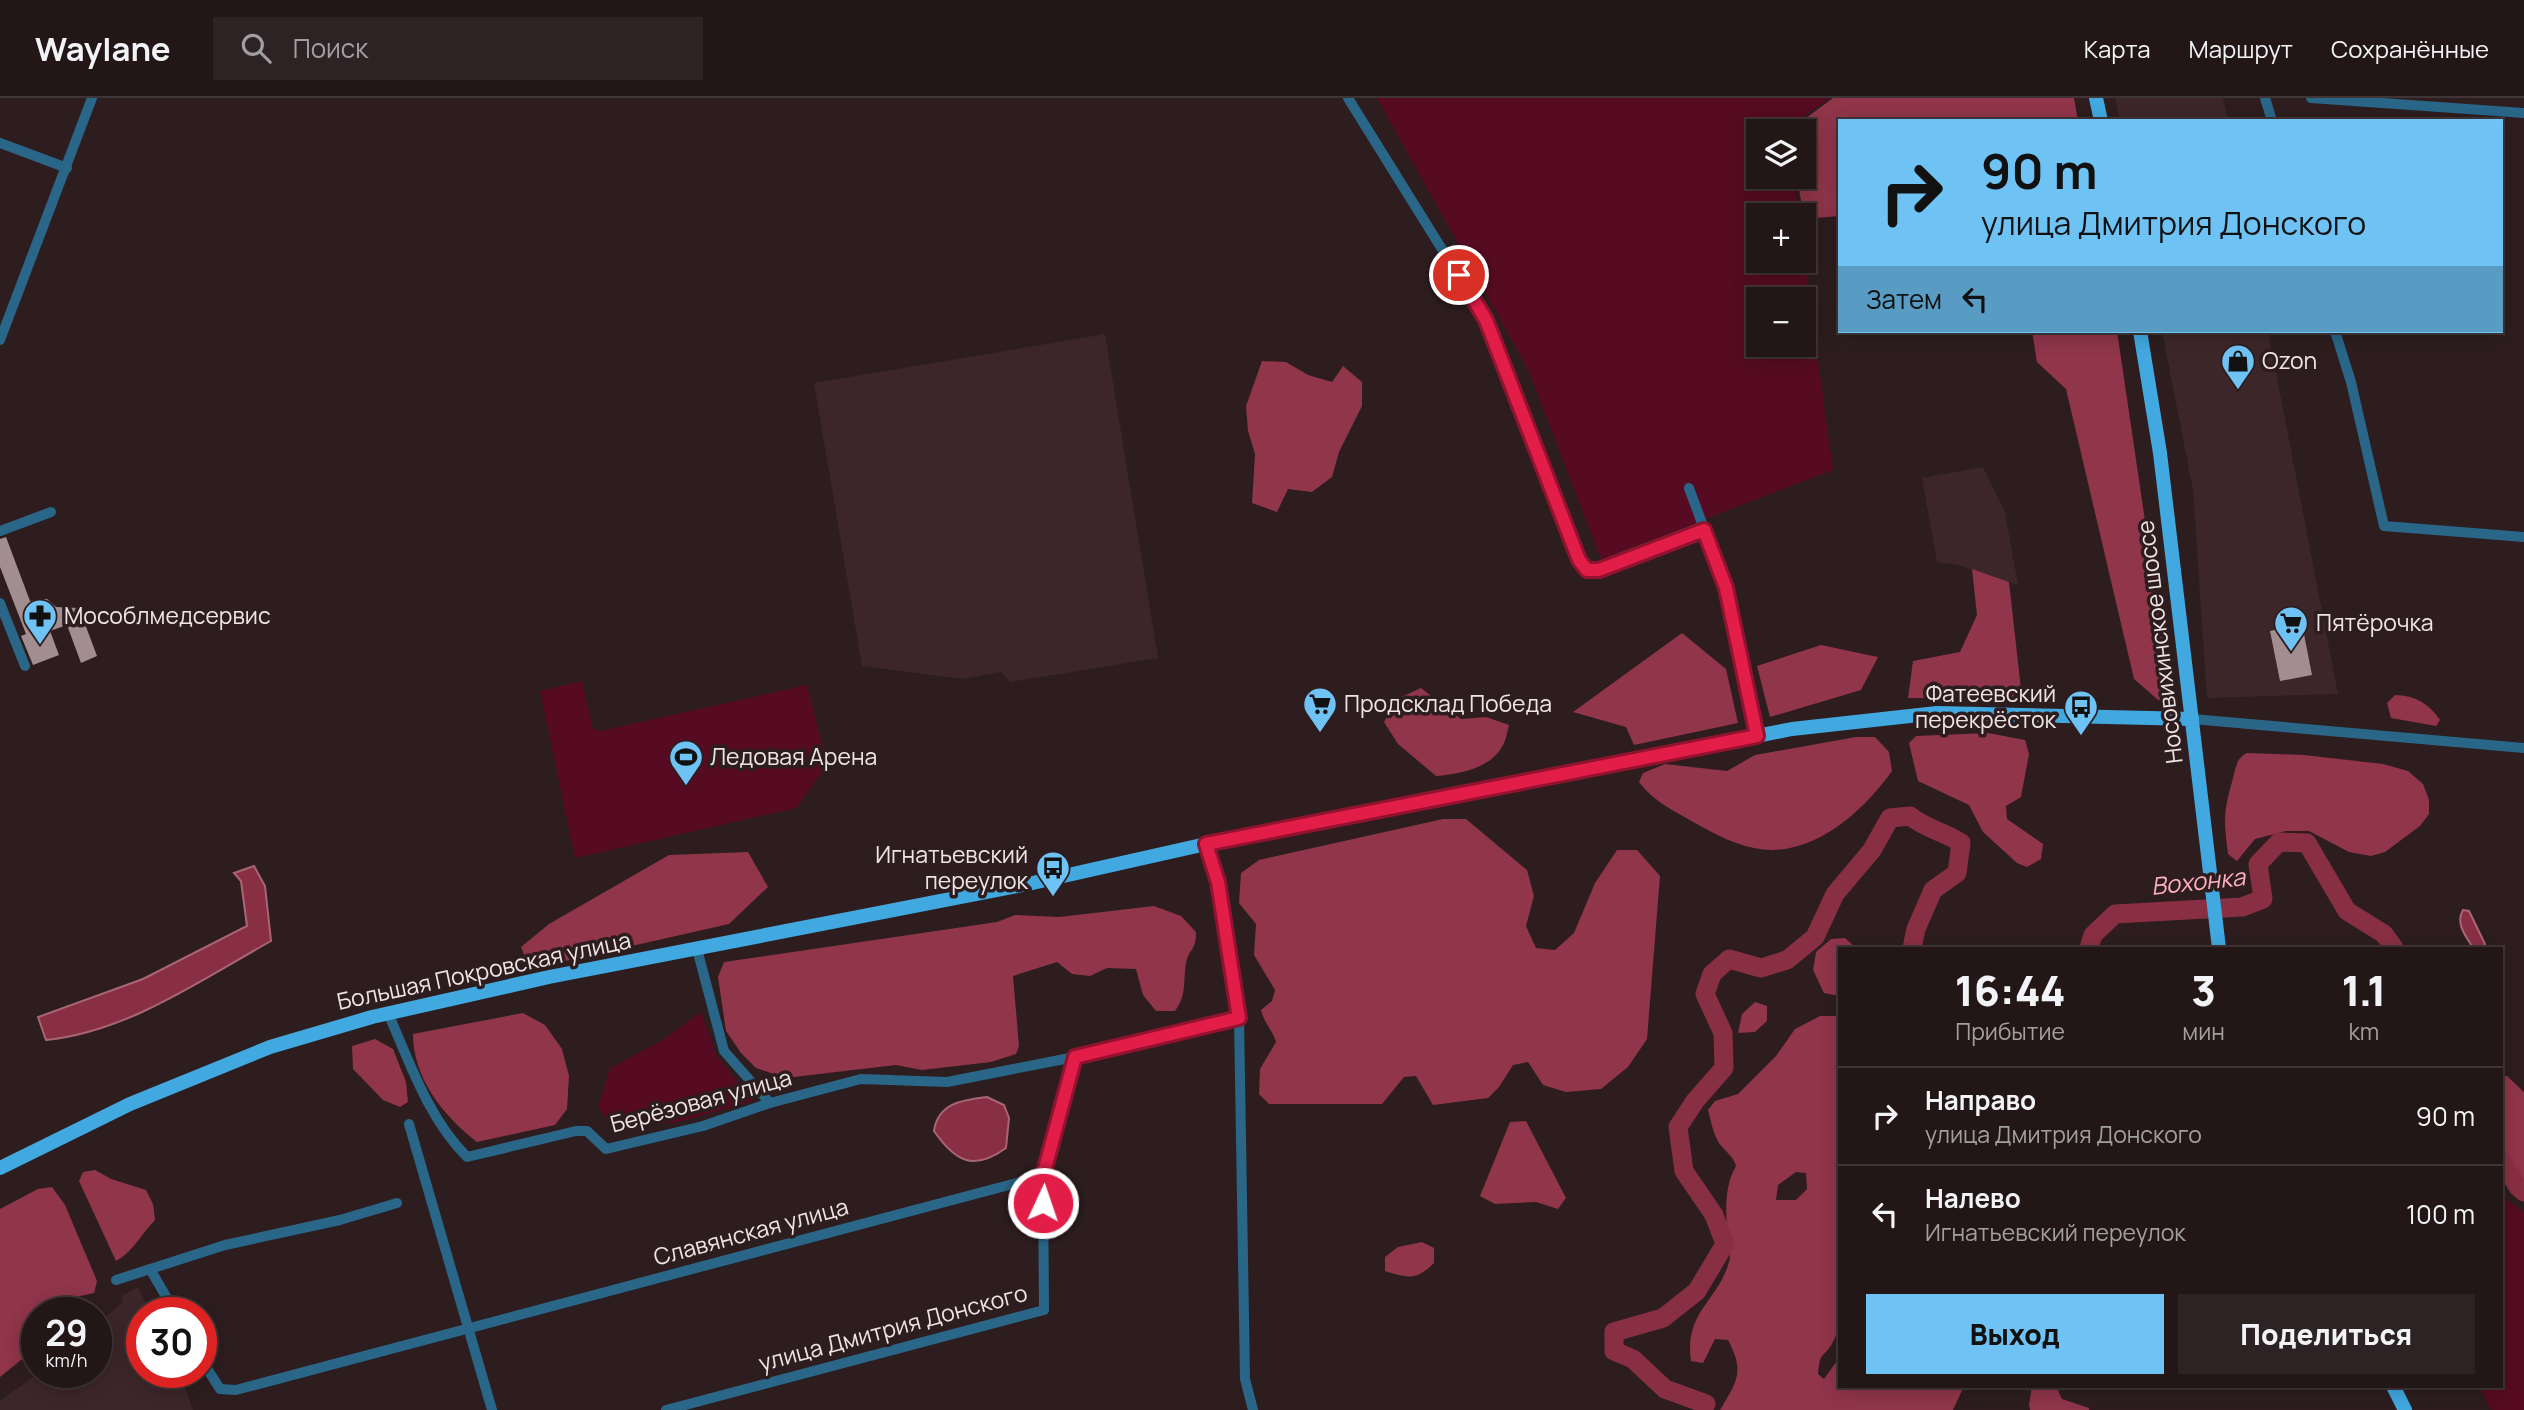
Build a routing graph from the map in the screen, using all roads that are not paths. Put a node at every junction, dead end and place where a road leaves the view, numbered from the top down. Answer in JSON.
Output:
{"nodes":[{"id":1,"x":93,"y":98,"type":"edge"},
{"id":2,"x":1348,"y":98,"type":"edge"},
{"id":3,"x":2096,"y":98,"type":"edge"},
{"id":4,"x":2265,"y":98,"type":"edge"},
{"id":5,"x":2311,"y":98,"type":"edge"},
{"id":6,"x":2524,"y":113,"type":"edge"},
{"id":7,"x":2101,"y":119,"type":"edge"},
{"id":8,"x":2271,"y":119,"type":"edge"},
{"id":9,"x":0,"y":143,"type":"edge"},
{"id":10,"x":67,"y":169,"type":"junction"},
{"id":11,"x":2140,"y":333,"type":"edge"},
{"id":12,"x":2337,"y":333,"type":"edge"},
{"id":13,"x":0,"y":340,"type":"edge"},
{"id":14,"x":1689,"y":488,"type":"dead end"},
{"id":15,"x":51,"y":512,"type":"dead end"},
{"id":16,"x":1704,"y":530,"type":"junction"},
{"id":17,"x":0,"y":531,"type":"edge"},
{"id":18,"x":2524,"y":537,"type":"edge"},
{"id":19,"x":0,"y":603,"type":"edge"},
{"id":20,"x":25,"y":666,"type":"dead end"},
{"id":21,"x":2192,"y":719,"type":"junction"},
{"id":22,"x":1757,"y":736,"type":"junction"},
{"id":23,"x":2524,"y":748,"type":"edge"},
{"id":24,"x":1206,"y":844,"type":"junction"},
{"id":25,"x":2219,"y":944,"type":"edge"},
{"id":26,"x":697,"y":949,"type":"junction"},
{"id":27,"x":388,"y":1013,"type":"junction"},
{"id":28,"x":1239,"y":1018,"type":"junction"},
{"id":29,"x":1075,"y":1057,"type":"junction"},
{"id":30,"x":770,"y":1103,"type":"junction"},
{"id":31,"x":409,"y":1124,"type":"dead end"},
{"id":32,"x":0,"y":1168,"type":"edge"},
{"id":33,"x":1043,"y":1176,"type":"junction"},
{"id":34,"x":397,"y":1203,"type":"dead end"},
{"id":35,"x":149,"y":1269,"type":"junction"},
{"id":36,"x":116,"y":1280,"type":"dead end"},
{"id":37,"x":165,"y":1297,"type":"edge"},
{"id":38,"x":469,"y":1329,"type":"junction"},
{"id":39,"x":217,"y":1386,"type":"edge"},
{"id":40,"x":2394,"y":1388,"type":"edge"},
{"id":41,"x":492,"y":1410,"type":"edge"},
{"id":42,"x":666,"y":1410,"type":"edge"},
{"id":43,"x":1253,"y":1410,"type":"edge"},
{"id":44,"x":2405,"y":1410,"type":"edge"}],
"edges":[{"from":1,"to":10,"type":"street"},
{"from":2,"to":16,"type":"street"},
{"from":3,"to":7,"type":"main road"},
{"from":4,"to":8,"type":"street"},
{"from":5,"to":6,"type":"street"},
{"from":9,"to":10,"type":"street"},
{"from":10,"to":13,"type":"street"},
{"from":11,"to":21,"type":"main road","name":"Носовихинское шоссе"},
{"from":12,"to":18,"type":"street"},
{"from":14,"to":16,"type":"street"},
{"from":15,"to":17,"type":"street"},
{"from":16,"to":22,"type":"street"},
{"from":19,"to":20,"type":"street"},
{"from":21,"to":22,"type":"main road","name":"Большая Покровская улица"},
{"from":21,"to":23,"type":"street"},
{"from":21,"to":25,"type":"main road","name":"Носовихинское шоссе"},
{"from":22,"to":24,"type":"main road","name":"Большая Покровская улица"},
{"from":24,"to":26,"type":"main road","name":"Большая Покровская улица"},
{"from":24,"to":28,"type":"street"},
{"from":26,"to":27,"type":"main road","name":"Большая Покровская улица"},
{"from":26,"to":30,"type":"street"},
{"from":27,"to":30,"type":"street","name":"Берёзовая улица"},
{"from":27,"to":32,"type":"main road","name":"Большая Покровская улица"},
{"from":28,"to":29,"type":"street"},
{"from":28,"to":43,"type":"street"},
{"from":29,"to":30,"type":"street","name":"Берёзовая улица"},
{"from":29,"to":33,"type":"street","name":"улица Дмитрия Донского"},
{"from":31,"to":38,"type":"street"},
{"from":33,"to":38,"type":"street","name":"Славянская улица"},
{"from":33,"to":42,"type":"street","name":"улица Дмитрия Донского"},
{"from":34,"to":35,"type":"street"},
{"from":35,"to":36,"type":"street"},
{"from":35,"to":37,"type":"street"},
{"from":38,"to":39,"type":"street","name":"Славянская улица"},
{"from":38,"to":41,"type":"street"},
{"from":40,"to":44,"type":"main road"}]}
